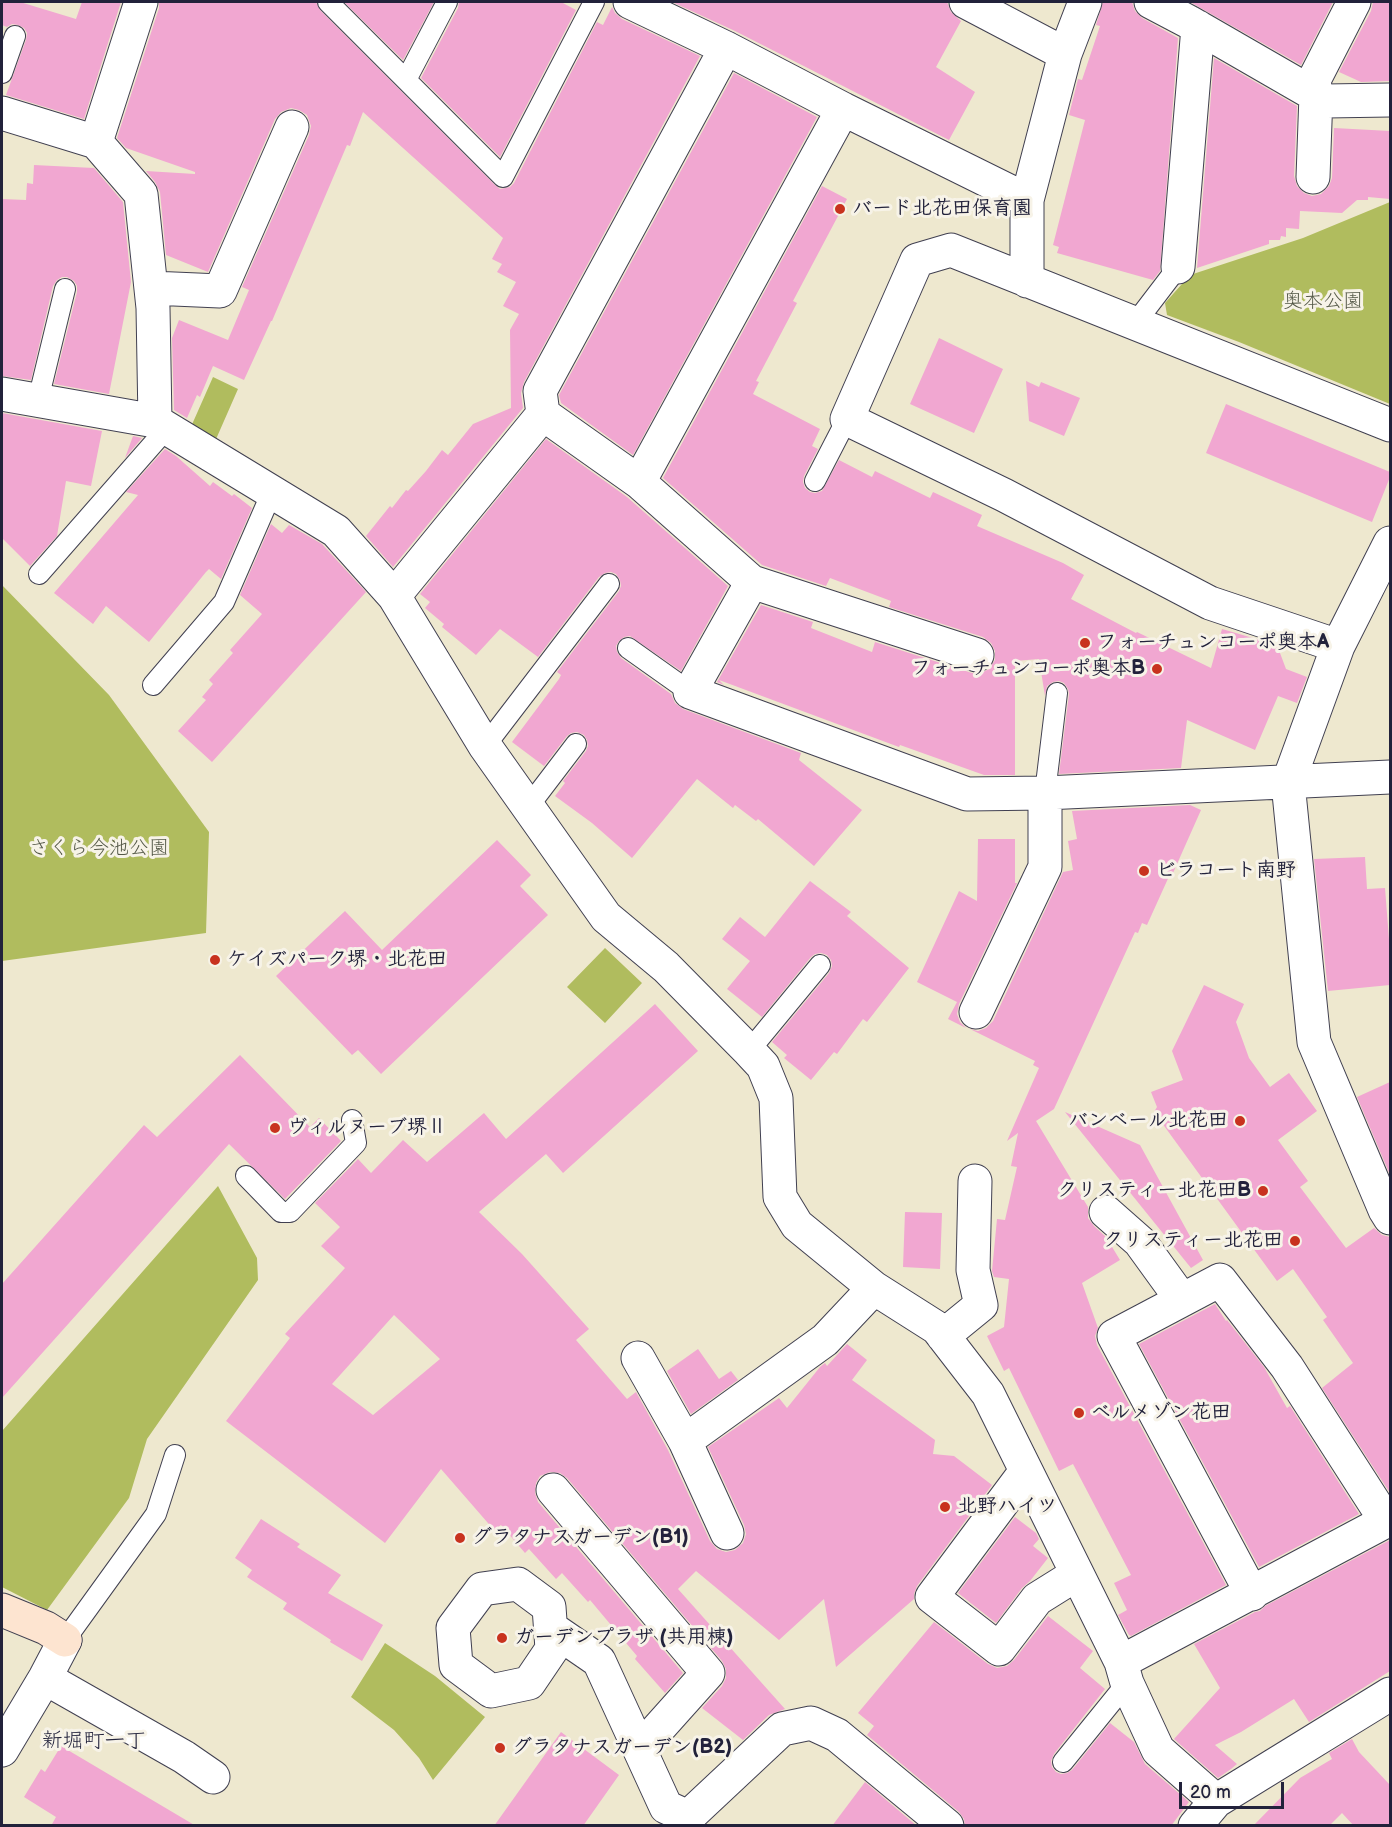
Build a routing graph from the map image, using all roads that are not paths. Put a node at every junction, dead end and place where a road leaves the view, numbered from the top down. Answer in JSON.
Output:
{"nodes":[{"id":1,"x":141,"y":2,"type":"edge"},
{"id":2,"x":328,"y":2,"type":"edge"},
{"id":3,"x":447,"y":2,"type":"edge"},
{"id":4,"x":594,"y":2,"type":"edge"},
{"id":5,"x":630,"y":2,"type":"edge"},
{"id":6,"x":966,"y":2,"type":"edge"},
{"id":7,"x":1085,"y":2,"type":"edge"},
{"id":8,"x":1151,"y":2,"type":"edge"},
{"id":9,"x":1354,"y":2,"type":"edge"},
{"id":10,"x":1196,"y":17,"type":"edge"},
{"id":11,"x":15,"y":36,"type":"dead end"},
{"id":12,"x":726,"y":48,"type":"junction"},
{"id":13,"x":1065,"y":54,"type":"junction"},
{"id":14,"x":2,"y":73,"type":"edge"},
{"id":15,"x":406,"y":80,"type":"junction"},
{"id":16,"x":1316,"y":95,"type":"junction"},
{"id":17,"x":1390,"y":100,"type":"edge"},
{"id":18,"x":843,"y":109,"type":"junction"},
{"id":19,"x":2,"y":113,"type":"edge"},
{"id":20,"x":291,"y":127,"type":"dead end"},
{"id":21,"x":96,"y":142,"type":"junction"},
{"id":22,"x":1312,"y":177,"type":"dead end"},
{"id":23,"x":1027,"y":200,"type":"junction"},
{"id":24,"x":1178,"y":267,"type":"joint"},
{"id":25,"x":1027,"y":281,"type":"junction"},
{"id":26,"x":151,"y":288,"type":"junction"},
{"id":27,"x":65,"y":289,"type":"dead end"},
{"id":28,"x":1136,"y":322,"type":"junction"},
{"id":29,"x":2,"y":394,"type":"edge"},
{"id":30,"x":38,"y":400,"type":"junction"},
{"id":31,"x":543,"y":414,"type":"junction"},
{"id":32,"x":847,"y":418,"type":"junction"},
{"id":33,"x":161,"y":425,"type":"junction"},
{"id":34,"x":1390,"y":425,"type":"edge"},
{"id":35,"x":815,"y":481,"type":"dead end"},
{"id":36,"x":639,"y":482,"type":"junction"},
{"id":37,"x":272,"y":492,"type":"junction"},
{"id":38,"x":1390,"y":543,"type":"edge"},
{"id":39,"x":39,"y":574,"type":"dead end"},
{"id":40,"x":752,"y":582,"type":"junction"},
{"id":41,"x":609,"y":584,"type":"dead end"},
{"id":42,"x":394,"y":596,"type":"junction"},
{"id":43,"x":1338,"y":646,"type":"junction"},
{"id":44,"x":628,"y":648,"type":"dead end"},
{"id":45,"x":976,"y":655,"type":"dead end"},
{"id":46,"x":153,"y":685,"type":"dead end"},
{"id":47,"x":690,"y":692,"type":"junction"},
{"id":48,"x":1057,"y":693,"type":"dead end"},
{"id":49,"x":576,"y":744,"type":"dead end"},
{"id":50,"x":485,"y":746,"type":"junction"},
{"id":51,"x":1390,"y":777,"type":"edge"},
{"id":52,"x":1288,"y":783,"type":"junction"},
{"id":53,"x":1045,"y":793,"type":"junction"},
{"id":54,"x":528,"y":807,"type":"junction"},
{"id":55,"x":820,"y":965,"type":"dead end"},
{"id":56,"x":976,"y":1012,"type":"dead end"},
{"id":57,"x":749,"y":1051,"type":"junction"},
{"id":58,"x":351,"y":1120,"type":"dead end"},
{"id":59,"x":246,"y":1176,"type":"dead end"},
{"id":60,"x":975,"y":1181,"type":"dead end"},
{"id":61,"x":1106,"y":1212,"type":"dead end"},
{"id":62,"x":1390,"y":1218,"type":"edge"},
{"id":63,"x":874,"y":1288,"type":"junction"},
{"id":64,"x":1182,"y":1300,"type":"junction"},
{"id":65,"x":943,"y":1336,"type":"junction"},
{"id":66,"x":639,"y":1358,"type":"dead end"},
{"id":67,"x":685,"y":1440,"type":"junction"},
{"id":68,"x":175,"y":1455,"type":"dead end"},
{"id":69,"x":1026,"y":1471,"type":"junction"},
{"id":70,"x":553,"y":1490,"type":"dead end"},
{"id":71,"x":727,"y":1533,"type":"dead end"},
{"id":72,"x":1077,"y":1574,"type":"junction"},
{"id":73,"x":1252,"y":1594,"type":"junction"},
{"id":74,"x":2,"y":1610,"type":"edge"},
{"id":75,"x":551,"y":1628,"type":"dead end"},
{"id":76,"x":65,"y":1640,"type":"junction"},
{"id":77,"x":1124,"y":1673,"type":"junction"},
{"id":78,"x":45,"y":1678,"type":"junction"},
{"id":79,"x":1390,"y":1694,"type":"edge"},
{"id":80,"x":640,"y":1749,"type":"junction"},
{"id":81,"x":2,"y":1750,"type":"edge"},
{"id":82,"x":1063,"y":1762,"type":"dead end"},
{"id":83,"x":213,"y":1777,"type":"dead end"},
{"id":84,"x":1216,"y":1801,"type":"junction"},
{"id":85,"x":947,"y":1826,"type":"edge"},
{"id":86,"x":1195,"y":1826,"type":"edge"}],
"edges":[{"from":1,"to":21,"type":"street"},
{"from":2,"to":15,"type":"lane"},
{"from":3,"to":15,"type":"lane"},
{"from":4,"to":15,"type":"lane"},
{"from":5,"to":12,"type":"street"},
{"from":6,"to":13,"type":"street"},
{"from":7,"to":13,"type":"street"},
{"from":8,"to":10,"type":"street"},
{"from":9,"to":16,"type":"street"},
{"from":10,"to":16,"type":"street"},
{"from":10,"to":24,"type":"street"},
{"from":11,"to":14,"type":"lane"},
{"from":12,"to":18,"type":"street"},
{"from":12,"to":31,"type":"street"},
{"from":13,"to":23,"type":"street"},
{"from":16,"to":17,"type":"street"},
{"from":16,"to":22,"type":"street"},
{"from":18,"to":23,"type":"street"},
{"from":18,"to":36,"type":"street"},
{"from":19,"to":21,"type":"street"},
{"from":20,"to":26,"type":"street"},
{"from":21,"to":26,"type":"street"},
{"from":23,"to":25,"type":"street"},
{"from":24,"to":28,"type":"lane"},
{"from":25,"to":28,"type":"street"},
{"from":25,"to":32,"type":"street"},
{"from":26,"to":33,"type":"street"},
{"from":27,"to":30,"type":"lane"},
{"from":28,"to":34,"type":"street"},
{"from":29,"to":30,"type":"street"},
{"from":30,"to":33,"type":"street"},
{"from":31,"to":36,"type":"street"},
{"from":31,"to":42,"type":"street"},
{"from":32,"to":35,"type":"lane"},
{"from":32,"to":43,"type":"street"},
{"from":33,"to":37,"type":"street"},
{"from":33,"to":39,"type":"lane"},
{"from":36,"to":40,"type":"street"},
{"from":37,"to":42,"type":"street"},
{"from":37,"to":46,"type":"lane"},
{"from":38,"to":43,"type":"street"},
{"from":40,"to":45,"type":"street"},
{"from":40,"to":47,"type":"street"},
{"from":41,"to":50,"type":"lane"},
{"from":42,"to":50,"type":"street"},
{"from":43,"to":52,"type":"street"},
{"from":44,"to":47,"type":"lane"},
{"from":47,"to":53,"type":"street"},
{"from":48,"to":53,"type":"lane"},
{"from":49,"to":54,"type":"lane"},
{"from":50,"to":54,"type":"street"},
{"from":51,"to":52,"type":"street"},
{"from":52,"to":53,"type":"street"},
{"from":52,"to":62,"type":"street"},
{"from":53,"to":56,"type":"street"},
{"from":54,"to":57,"type":"street"},
{"from":55,"to":57,"type":"lane"},
{"from":57,"to":63,"type":"street"},
{"from":58,"to":59,"type":"lane"},
{"from":60,"to":65,"type":"street"},
{"from":61,"to":64,"type":"street"},
{"from":63,"to":65,"type":"street"},
{"from":63,"to":67,"type":"street"},
{"from":64,"to":73,"type":"street"},
{"from":64,"to":73,"type":"street"},
{"from":65,"to":69,"type":"street"},
{"from":66,"to":67,"type":"street"},
{"from":67,"to":71,"type":"street"},
{"from":68,"to":76,"type":"lane"},
{"from":69,"to":72,"type":"street"},
{"from":69,"to":72,"type":"street"},
{"from":70,"to":80,"type":"street"},
{"from":72,"to":77,"type":"street"},
{"from":73,"to":77,"type":"street"},
{"from":74,"to":76,"type":"street"},
{"from":75,"to":80,"type":"street"},
{"from":76,"to":78,"type":"street"},
{"from":77,"to":82,"type":"lane"},
{"from":77,"to":84,"type":"street"},
{"from":78,"to":81,"type":"street"},
{"from":78,"to":83,"type":"street"},
{"from":79,"to":84,"type":"street"},
{"from":80,"to":85,"type":"street"},
{"from":84,"to":86,"type":"street"}]}
